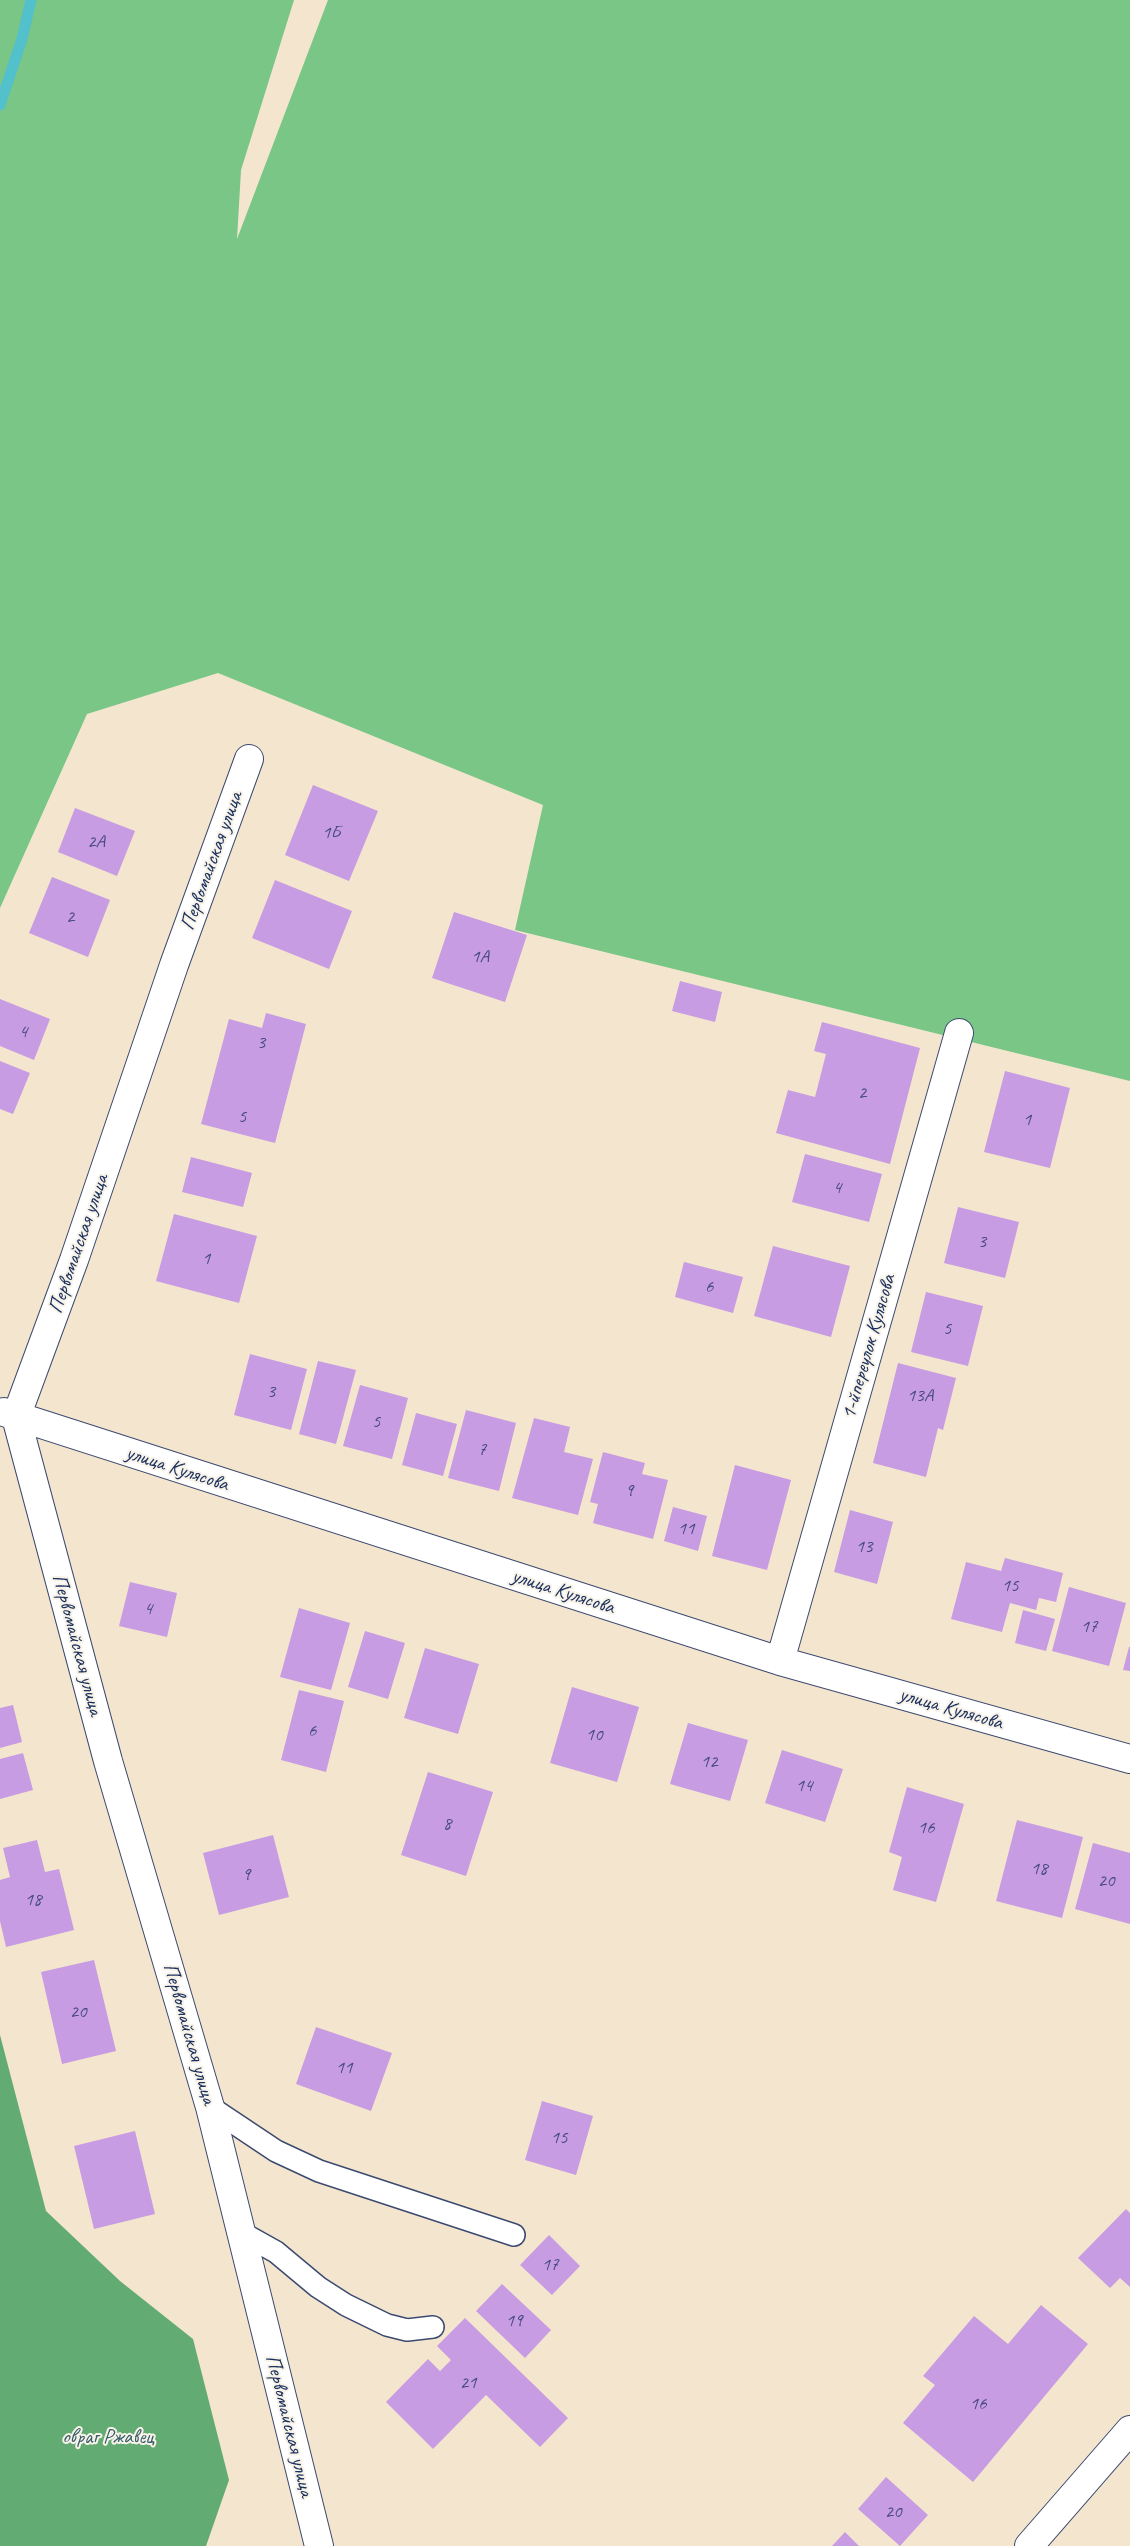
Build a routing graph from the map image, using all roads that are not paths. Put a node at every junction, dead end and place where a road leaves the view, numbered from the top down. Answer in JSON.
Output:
{"nodes":[{"id":1,"x":249,"y":759,"type":"dead end"},
{"id":2,"x":959,"y":1033,"type":"dead end"},
{"id":3,"x":8,"y":1414,"type":"edge"},
{"id":4,"x":780,"y":1661,"type":"junction"},
{"id":5,"x":1130,"y":1760,"type":"edge"},
{"id":6,"x":210,"y":2107,"type":"junction"},
{"id":7,"x":242,"y":2233,"type":"junction"},
{"id":8,"x":514,"y":2235,"type":"dead end"},
{"id":9,"x":434,"y":2327,"type":"dead end"},
{"id":10,"x":1130,"y":2430,"type":"edge"},
{"id":11,"x":319,"y":2546,"type":"edge"},
{"id":12,"x":1029,"y":2546,"type":"edge"}],
"edges":[{"from":1,"to":3,"type":"street","name":"Первомайская улица"},
{"from":2,"to":4,"type":"street","name":"1-йпереулок Кулясова"},
{"from":3,"to":4,"type":"street","name":"улица Кулясова"},
{"from":3,"to":6,"type":"street","name":"Первомайская улица"},
{"from":4,"to":5,"type":"street","name":"улица Кулясова"},
{"from":6,"to":7,"type":"street","name":"Первомайская улица"},
{"from":6,"to":8,"type":"lane"},
{"from":7,"to":9,"type":"lane"},
{"from":7,"to":11,"type":"street","name":"Первомайская улица"},
{"from":10,"to":12,"type":"street"}]}
